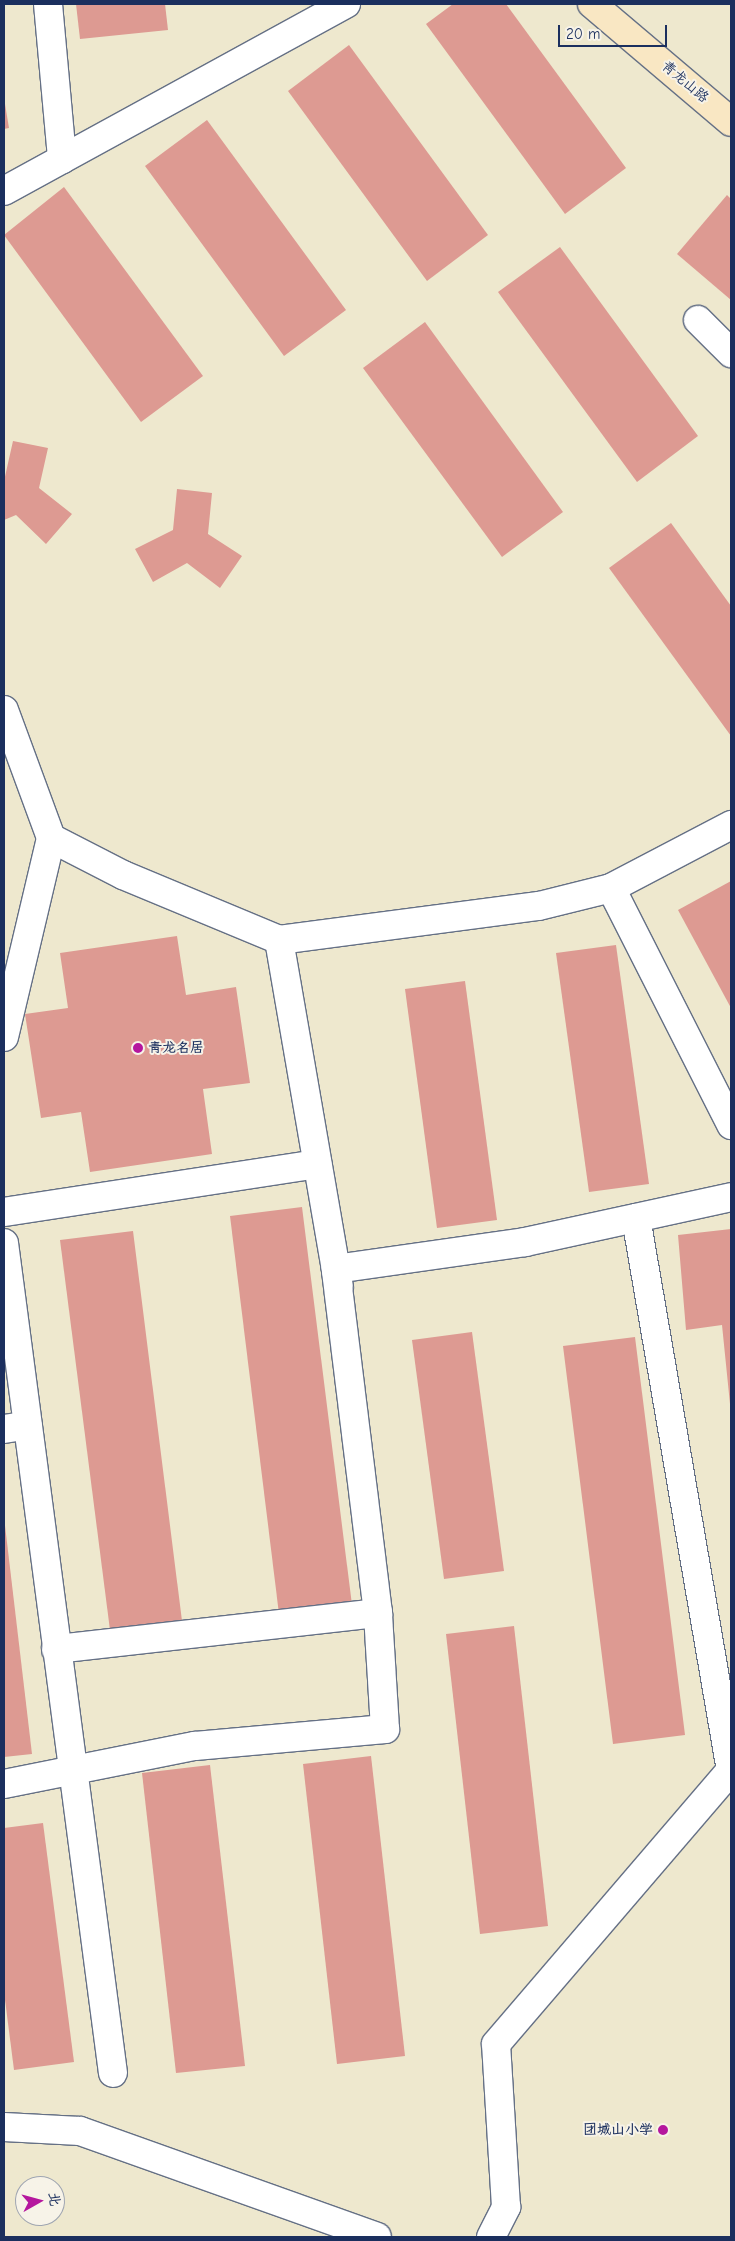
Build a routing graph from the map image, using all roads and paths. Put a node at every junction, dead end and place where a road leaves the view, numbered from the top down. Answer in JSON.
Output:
{"nodes":[{"id":1,"x":48,"y":4,"type":"edge"},
{"id":2,"x":346,"y":4,"type":"edge"},
{"id":3,"x":592,"y":4,"type":"edge"},
{"id":4,"x":731,"y":122,"type":"edge"},
{"id":5,"x":62,"y":159,"type":"junction"},
{"id":6,"x":4,"y":191,"type":"edge"},
{"id":7,"x":698,"y":320,"type":"dead end"},
{"id":8,"x":731,"y":352,"type":"edge"},
{"id":9,"x":4,"y":710,"type":"edge"},
{"id":10,"x":731,"y":825,"type":"edge"},
{"id":11,"x":51,"y":838,"type":"junction"},
{"id":12,"x":610,"y":888,"type":"junction"},
{"id":13,"x":279,"y":940,"type":"junction"},
{"id":14,"x":4,"y":1037,"type":"edge"},
{"id":15,"x":731,"y":1125,"type":"edge"},
{"id":16,"x":318,"y":1164,"type":"junction"},
{"id":17,"x":731,"y":1197,"type":"edge"},
{"id":18,"x":4,"y":1212,"type":"edge"},
{"id":19,"x":636,"y":1218,"type":"junction"},
{"id":20,"x":4,"y":1243,"type":"edge"},
{"id":21,"x":338,"y":1286,"type":"junction"},
{"id":22,"x":16,"y":1427,"type":"edge"},
{"id":23,"x":378,"y":1613,"type":"junction"},
{"id":24,"x":56,"y":1650,"type":"junction"},
{"id":25,"x":72,"y":1770,"type":"junction"},
{"id":26,"x":731,"y":1771,"type":"edge"},
{"id":27,"x":4,"y":1784,"type":"edge"},
{"id":28,"x":113,"y":2073,"type":"dead end"},
{"id":29,"x":4,"y":2127,"type":"edge"},
{"id":30,"x":376,"y":2237,"type":"edge"},
{"id":31,"x":491,"y":2237,"type":"edge"}],
"edges":[{"from":1,"to":5,"type":"street"},
{"from":2,"to":5,"type":"street"},
{"from":3,"to":4,"type":"street","name":"青龙山路"},
{"from":5,"to":6,"type":"street"},
{"from":7,"to":8,"type":"street"},
{"from":9,"to":11,"type":"street"},
{"from":10,"to":12,"type":"street"},
{"from":11,"to":13,"type":"street"},
{"from":11,"to":14,"type":"street"},
{"from":12,"to":13,"type":"street"},
{"from":12,"to":15,"type":"street"},
{"from":13,"to":16,"type":"street"},
{"from":16,"to":18,"type":"street"},
{"from":16,"to":21,"type":"street"},
{"from":17,"to":19,"type":"street"},
{"from":19,"to":21,"type":"street"},
{"from":19,"to":26,"type":"street"},
{"from":20,"to":22,"type":"street"},
{"from":21,"to":23,"type":"street"},
{"from":22,"to":24,"type":"street"},
{"from":23,"to":24,"type":"street"},
{"from":23,"to":25,"type":"street"},
{"from":24,"to":25,"type":"street"},
{"from":25,"to":27,"type":"street"},
{"from":25,"to":28,"type":"street"},
{"from":26,"to":31,"type":"street"},
{"from":29,"to":30,"type":"street"}]}
